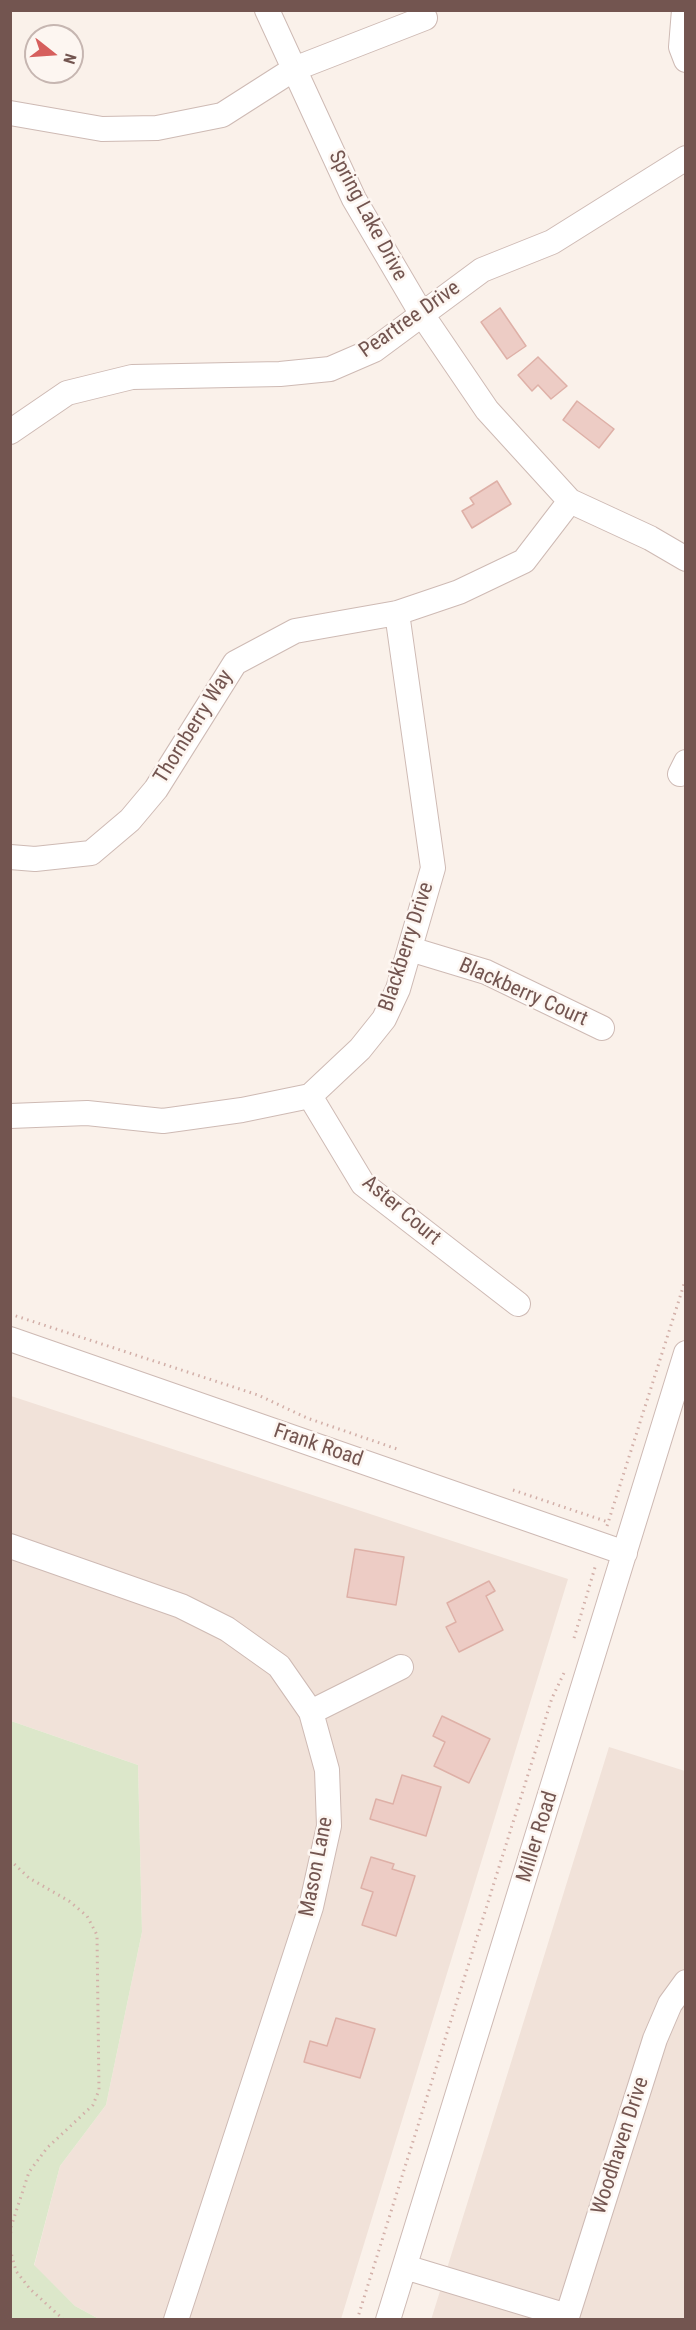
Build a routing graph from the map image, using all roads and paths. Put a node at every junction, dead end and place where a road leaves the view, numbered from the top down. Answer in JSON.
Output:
{"nodes":[{"id":1,"x":267,"y":10,"type":"edge"},
{"id":2,"x":684,"y":10,"type":"edge"},
{"id":3,"x":425,"y":18,"type":"dead end"},
{"id":4,"x":686,"y":60,"type":"edge"},
{"id":5,"x":294,"y":69,"type":"junction"},
{"id":6,"x":10,"y":113,"type":"edge"},
{"id":7,"x":686,"y":158,"type":"edge"},
{"id":8,"x":421,"y":313,"type":"junction"},
{"id":9,"x":10,"y":432,"type":"edge"},
{"id":10,"x":570,"y":501,"type":"junction"},
{"id":11,"x":686,"y":558,"type":"edge"},
{"id":12,"x":397,"y":613,"type":"junction"},
{"id":13,"x":10,"y":857,"type":"edge"},
{"id":14,"x":410,"y":949,"type":"junction"},
{"id":15,"x":602,"y":1028,"type":"dead end"},
{"id":16,"x":310,"y":1096,"type":"junction"},
{"id":17,"x":10,"y":1116,"type":"edge"},
{"id":18,"x":686,"y":1278,"type":"edge"},
{"id":19,"x":518,"y":1304,"type":"dead end"},
{"id":20,"x":10,"y":1314,"type":"edge"},
{"id":21,"x":10,"y":1339,"type":"edge"},
{"id":22,"x":686,"y":1353,"type":"edge"},
{"id":23,"x":403,"y":1451,"type":"dead end"},
{"id":24,"x":510,"y":1489,"type":"dead end"},
{"id":25,"x":605,"y":1533,"type":"junction"},
{"id":26,"x":10,"y":1546,"type":"edge"},
{"id":27,"x":626,"y":1553,"type":"junction"},
{"id":28,"x":574,"y":1640,"type":"dead end"},
{"id":29,"x":401,"y":1667,"type":"dead end"},
{"id":30,"x":566,"y":1668,"type":"dead end"},
{"id":31,"x":310,"y":1712,"type":"junction"},
{"id":32,"x":10,"y":1860,"type":"edge"},
{"id":33,"x":686,"y":1982,"type":"edge"},
{"id":34,"x":10,"y":2248,"type":"edge"},
{"id":35,"x":405,"y":2267,"type":"junction"},
{"id":36,"x":566,"y":2318,"type":"edge"},
{"id":37,"x":64,"y":2319,"type":"edge"},
{"id":38,"x":176,"y":2319,"type":"edge"},
{"id":39,"x":357,"y":2319,"type":"edge"},
{"id":40,"x":388,"y":2319,"type":"edge"}],
"edges":[{"from":1,"to":5,"type":"street","name":"Spring Lake Drive"},
{"from":2,"to":4,"type":"street"},
{"from":3,"to":5,"type":"street"},
{"from":5,"to":6,"type":"street"},
{"from":5,"to":8,"type":"street","name":"Spring Lake Drive"},
{"from":7,"to":8,"type":"street","name":"Peartree Drive"},
{"from":8,"to":9,"type":"street","name":"Peartree Drive"},
{"from":8,"to":10,"type":"street","name":"Spring Lake Drive"},
{"from":10,"to":11,"type":"street","name":"Spring Lake Drive"},
{"from":10,"to":12,"type":"street","name":"Thornberry Way"},
{"from":12,"to":13,"type":"street","name":"Thornberry Way"},
{"from":12,"to":14,"type":"street","name":"Blackberry Drive"},
{"from":14,"to":15,"type":"street","name":"Blackberry Court"},
{"from":14,"to":16,"type":"street","name":"Blackberry Drive"},
{"from":16,"to":17,"type":"street"},
{"from":16,"to":19,"type":"street","name":"Aster Court"},
{"from":18,"to":25,"type":"path"},
{"from":20,"to":23,"type":"path"},
{"from":21,"to":25,"type":"street","name":"Frank Road"},
{"from":22,"to":27,"type":"street","name":"Miller Road"},
{"from":24,"to":25,"type":"path"},
{"from":25,"to":27,"type":"street","name":"Frank Road"},
{"from":25,"to":28,"type":"path"},
{"from":26,"to":31,"type":"street","name":"Mason Lane"},
{"from":27,"to":35,"type":"street","name":"Miller Road"},
{"from":29,"to":31,"type":"street"},
{"from":30,"to":39,"type":"path"},
{"from":31,"to":38,"type":"street","name":"Mason Lane"},
{"from":32,"to":34,"type":"path"},
{"from":33,"to":36,"type":"street","name":"Woodhaven Drive"},
{"from":34,"to":37,"type":"path"},
{"from":35,"to":36,"type":"street"},
{"from":35,"to":40,"type":"street","name":"Miller Road"}]}
